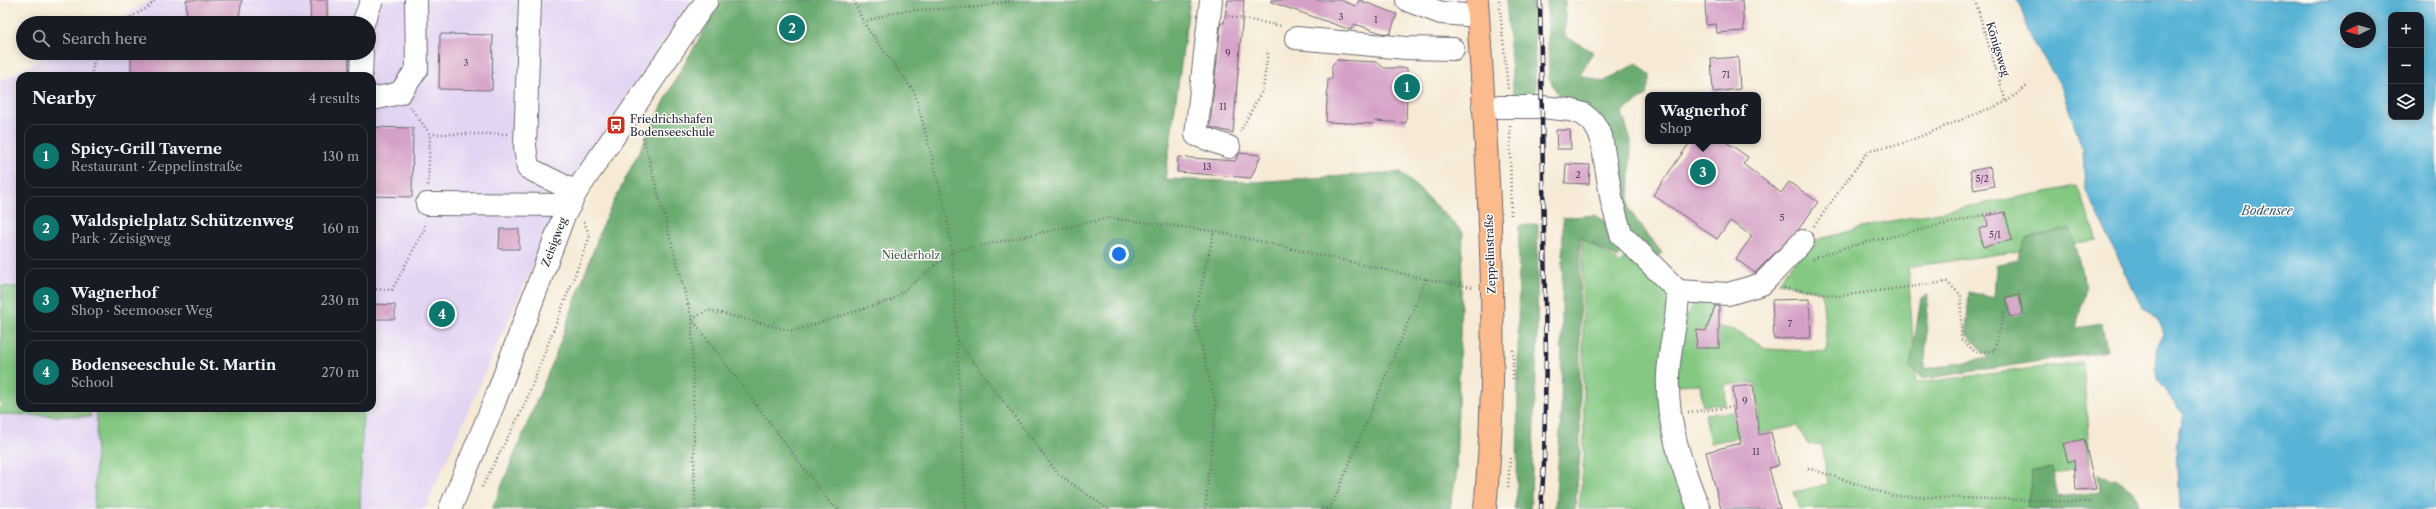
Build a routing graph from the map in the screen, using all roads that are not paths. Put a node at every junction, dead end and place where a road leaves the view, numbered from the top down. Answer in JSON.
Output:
{"nodes":[{"id":1,"x":372,"y":0,"type":"edge"},
{"id":2,"x":416,"y":0,"type":"edge"},
{"id":3,"x":530,"y":0,"type":"edge"},
{"id":4,"x":707,"y":0,"type":"edge"},
{"id":5,"x":1407,"y":0,"type":"edge"},
{"id":6,"x":1210,"y":6,"type":"edge"},
{"id":7,"x":1477,"y":8,"type":"edge"},
{"id":8,"x":366,"y":16,"type":"edge"},
{"id":9,"x":1296,"y":38,"type":"road end"},
{"id":10,"x":1453,"y":49,"type":"dead end"},
{"id":11,"x":362,"y":60,"type":"edge"},
{"id":12,"x":361,"y":72,"type":"edge"},
{"id":13,"x":376,"y":98,"type":"edge"},
{"id":14,"x":1483,"y":107,"type":"junction"},
{"id":15,"x":1229,"y":146,"type":"road end"},
{"id":16,"x":427,"y":204,"type":"dead end"},
{"id":17,"x":570,"y":204,"type":"junction"},
{"id":18,"x":1805,"y":251,"type":"road end"},
{"id":19,"x":1678,"y":291,"type":"junction"},
{"id":20,"x":450,"y":509,"type":"edge"},
{"id":21,"x":1485,"y":509,"type":"edge"},
{"id":22,"x":1700,"y":509,"type":"edge"}],
"edges":[{"from":1,"to":8,"type":"street"},
{"from":2,"to":13,"type":"street"},
{"from":3,"to":17,"type":"street"},
{"from":4,"to":17,"type":"street","name":"Zeisigweg"},
{"from":5,"to":7,"type":"street"},
{"from":6,"to":15,"type":"street"},
{"from":7,"to":14,"type":"main road","name":"Zeppelinstraße"},
{"from":9,"to":10,"type":"street"},
{"from":11,"to":12,"type":"street"},
{"from":14,"to":19,"type":"street"},
{"from":14,"to":21,"type":"main road","name":"Zeppelinstraße"},
{"from":16,"to":17,"type":"street"},
{"from":17,"to":20,"type":"street","name":"Zeisigweg"},
{"from":18,"to":19,"type":"street"},
{"from":19,"to":22,"type":"street"}]}
